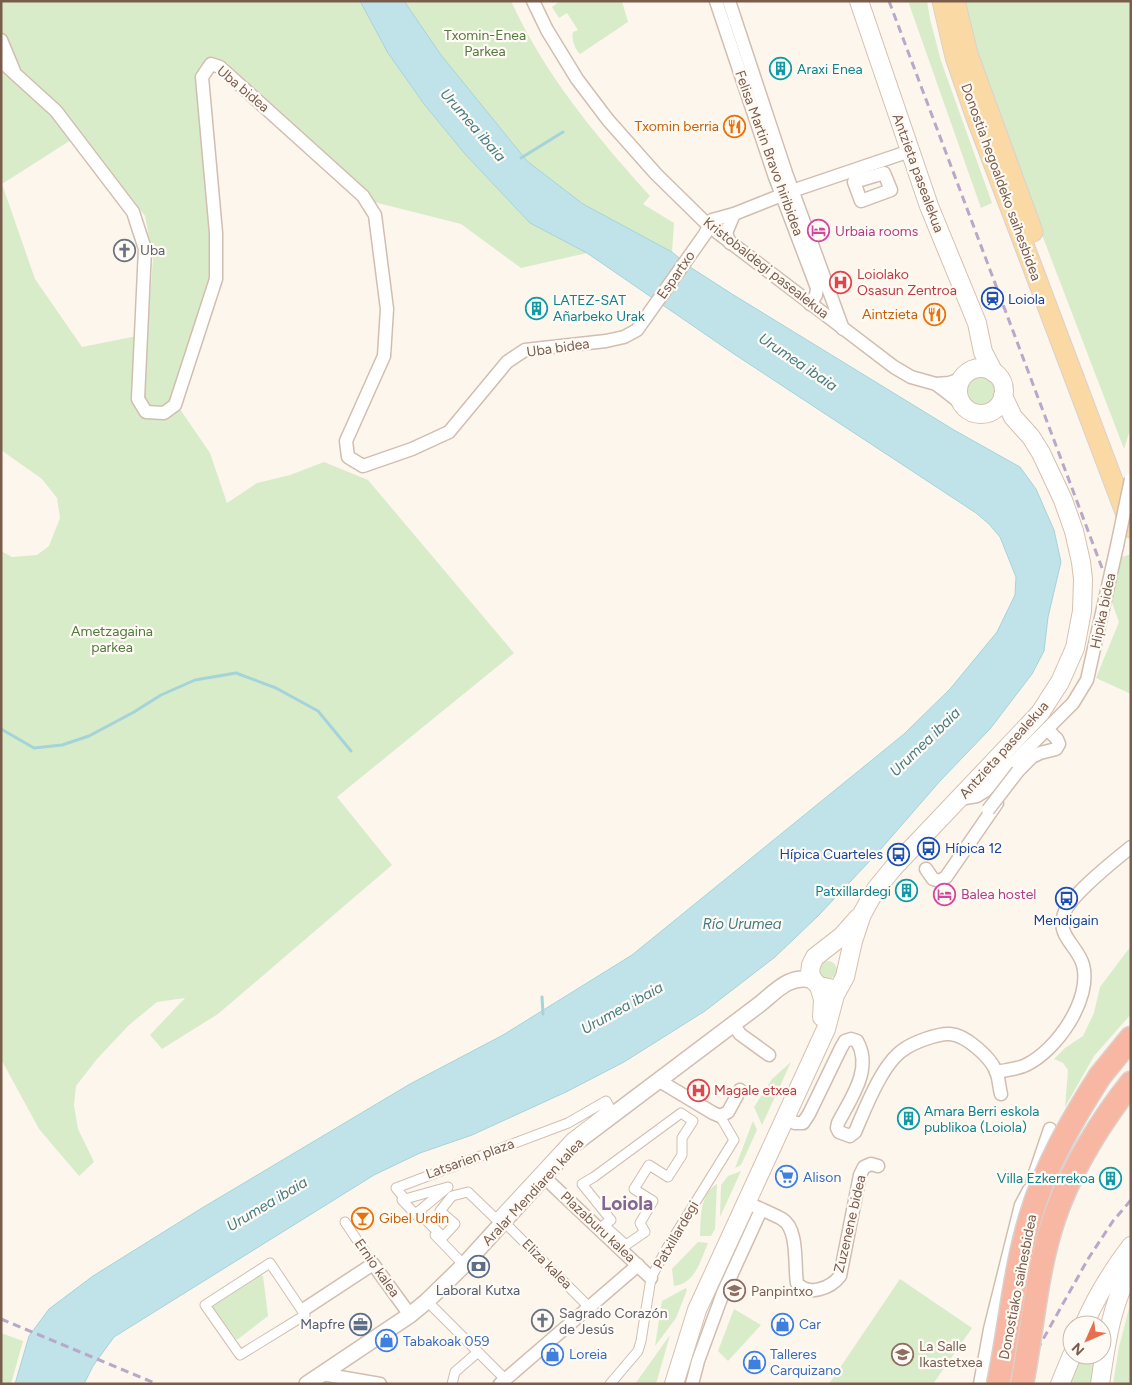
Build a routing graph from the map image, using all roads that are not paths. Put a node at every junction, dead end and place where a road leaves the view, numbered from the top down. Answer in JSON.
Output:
{"nodes":[{"id":1,"x":533,"y":1,"type":"edge"},
{"id":2,"x":716,"y":1,"type":"edge"},
{"id":3,"x":729,"y":1,"type":"edge"},
{"id":4,"x":859,"y":1,"type":"edge"},
{"id":5,"x":942,"y":1,"type":"edge"},
{"id":6,"x":955,"y":1,"type":"edge"},
{"id":7,"x":1,"y":40,"type":"edge"},
{"id":8,"x":1,"y":61,"type":"edge"},
{"id":9,"x":15,"y":73,"type":"junction"},
{"id":10,"x":910,"y":151,"type":"junction"},
{"id":11,"x":787,"y":193,"type":"junction"},
{"id":12,"x":734,"y":214,"type":"junction"},
{"id":13,"x":709,"y":226,"type":"junction"},
{"id":14,"x":730,"y":243,"type":"junction"},
{"id":15,"x":810,"y":304,"type":"junction"},
{"id":16,"x":643,"y":323,"type":"joint"},
{"id":17,"x":843,"y":329,"type":"junction"},
{"id":18,"x":980,"y":344,"type":"junction"},
{"id":19,"x":994,"y":373,"type":"junction"},
{"id":20,"x":965,"y":376,"type":"junction"},
{"id":21,"x":936,"y":384,"type":"junction"},
{"id":22,"x":1003,"y":396,"type":"junction"},
{"id":23,"x":962,"y":404,"type":"junction"},
{"id":24,"x":988,"y":413,"type":"junction"},
{"id":25,"x":1017,"y":424,"type":"junction"},
{"id":26,"x":1131,"y":479,"type":"edge"},
{"id":27,"x":1131,"y":493,"type":"edge"},
{"id":28,"x":1131,"y":528,"type":"edge"},
{"id":29,"x":1047,"y":729,"type":"junction"},
{"id":30,"x":1056,"y":749,"type":"junction"},
{"id":31,"x":1025,"y":764,"type":"junction"},
{"id":32,"x":959,"y":799,"type":"junction"},
{"id":33,"x":1131,"y":847,"type":"edge"},
{"id":34,"x":926,"y":869,"type":"dead end"},
{"id":35,"x":941,"y":871,"type":"dead end"},
{"id":36,"x":862,"y":914,"type":"junction"},
{"id":37,"x":819,"y":954,"type":"junction"},
{"id":38,"x":843,"y":977,"type":"junction"},
{"id":39,"x":817,"y":983,"type":"junction"},
{"id":40,"x":733,"y":1024,"type":"junction"},
{"id":41,"x":1131,"y":1038,"type":"edge"},
{"id":42,"x":769,"y":1055,"type":"dead end"},
{"id":43,"x":996,"y":1072,"type":"junction"},
{"id":44,"x":658,"y":1080,"type":"junction"},
{"id":45,"x":1126,"y":1089,"type":"edge"},
{"id":46,"x":740,"y":1090,"type":"dead end"},
{"id":47,"x":1001,"y":1094,"type":"dead end"},
{"id":48,"x":720,"y":1116,"type":"junction"},
{"id":49,"x":785,"y":1117,"type":"junction"},
{"id":50,"x":1050,"y":1129,"type":"dead end"},
{"id":51,"x":878,"y":1166,"type":"dead end"},
{"id":52,"x":544,"y":1177,"type":"junction"},
{"id":53,"x":1078,"y":1182,"type":"dead end"},
{"id":54,"x":1029,"y":1190,"type":"junction"},
{"id":55,"x":402,"y":1200,"type":"dead end"},
{"id":56,"x":754,"y":1206,"type":"junction"},
{"id":57,"x":498,"y":1219,"type":"junction"},
{"id":58,"x":345,"y":1222,"type":"dead end"},
{"id":59,"x":640,"y":1223,"type":"joint"},
{"id":60,"x":1131,"y":1246,"type":"edge"},
{"id":61,"x":374,"y":1264,"type":"junction"},
{"id":62,"x":638,"y":1265,"type":"junction"},
{"id":63,"x":464,"y":1266,"type":"junction"},
{"id":64,"x":1131,"y":1269,"type":"edge"},
{"id":65,"x":651,"y":1278,"type":"junction"},
{"id":66,"x":427,"y":1300,"type":"junction"},
{"id":67,"x":205,"y":1305,"type":"joint"},
{"id":68,"x":589,"y":1307,"type":"junction"},
{"id":69,"x":306,"y":1308,"type":"dead end"},
{"id":70,"x":410,"y":1314,"type":"junction"},
{"id":71,"x":1089,"y":1315,"type":"edge"},
{"id":72,"x":478,"y":1352,"type":"junction"},
{"id":73,"x":1068,"y":1365,"type":"edge"},
{"id":74,"x":322,"y":1374,"type":"junction"},
{"id":75,"x":502,"y":1382,"type":"edge"},
{"id":76,"x":307,"y":1384,"type":"edge"},
{"id":77,"x":380,"y":1384,"type":"edge"},
{"id":78,"x":452,"y":1384,"type":"edge"},
{"id":79,"x":610,"y":1384,"type":"edge"},
{"id":80,"x":666,"y":1384,"type":"edge"},
{"id":81,"x":674,"y":1384,"type":"edge"},
{"id":82,"x":692,"y":1384,"type":"edge"},
{"id":83,"x":980,"y":1384,"type":"edge"},
{"id":84,"x":998,"y":1384,"type":"edge"},
{"id":85,"x":1022,"y":1384,"type":"edge"},
{"id":86,"x":1060,"y":1384,"type":"edge"},
{"id":87,"x":1100,"y":1384,"type":"edge"}],
"edges":[{"from":1,"to":13,"type":"street","name":"Kristobaldegi pasealekua"},
{"from":2,"to":11,"type":"street","name":"Felisa Martin Bravo hiribidea"},
{"from":3,"to":11,"type":"street"},
{"from":4,"to":10,"type":"main road","name":"Antzieta pasealekua"},
{"from":5,"to":28,"type":"main road","name":"Donostia hegoaldeko saihesbidea"},
{"from":6,"to":27,"type":"main road","name":"Donostia hegoaldeko saihesbidea"},
{"from":7,"to":9,"type":"street","name":"Uba bidea"},
{"from":8,"to":9,"type":"street","name":"Uba bidea"},
{"from":9,"to":16,"type":"street","name":"Uba bidea"},
{"from":10,"to":11,"type":"street"},
{"from":10,"to":18,"type":"main road","name":"Antzieta pasealekua"},
{"from":11,"to":12,"type":"street"},
{"from":11,"to":15,"type":"street","name":"Felisa Martin Bravo hiribidea"},
{"from":11,"to":17,"type":"street"},
{"from":12,"to":13,"type":"street"},
{"from":12,"to":14,"type":"street"},
{"from":13,"to":14,"type":"street","name":"Kristobaldegi pasealekua"},
{"from":13,"to":16,"type":"street","name":"Espartxo"},
{"from":14,"to":15,"type":"street","name":"Kristobaldegi pasealekua"},
{"from":15,"to":17,"type":"street","name":"Kristobaldegi pasealekua"},
{"from":17,"to":21,"type":"street","name":"Kristobaldegi pasealekua"},
{"from":18,"to":19,"type":"main road","name":"Antzieta pasealekua"},
{"from":18,"to":20,"type":"main road"},
{"from":19,"to":20,"type":"main road"},
{"from":19,"to":22,"type":"main road"},
{"from":20,"to":21,"type":"street","name":"Kristobaldegi pasealekua"},
{"from":20,"to":23,"type":"main road"},
{"from":21,"to":23,"type":"street","name":"Kristobaldegi pasealekua"},
{"from":22,"to":24,"type":"main road"},
{"from":22,"to":25,"type":"main road","name":"Antzieta pasealekua"},
{"from":23,"to":24,"type":"main road"},
{"from":24,"to":25,"type":"main road","name":"Antzieta pasealekua"},
{"from":25,"to":32,"type":"main road","name":"Antzieta pasealekua"},
{"from":26,"to":29,"type":"street","name":"Hipika bidea","bridge":true},
{"from":29,"to":30,"type":"street"},
{"from":29,"to":32,"type":"street","name":"Hipika bidea"},
{"from":30,"to":31,"type":"street"},
{"from":30,"to":31,"type":"street"},
{"from":31,"to":34,"type":"street"},
{"from":31,"to":35,"type":"street","bridge":true},
{"from":32,"to":36,"type":"main road","name":"Antzieta pasealekua"},
{"from":33,"to":43,"type":"street"},
{"from":36,"to":37,"type":"main road"},
{"from":36,"to":38,"type":"main road"},
{"from":37,"to":38,"type":"main road"},
{"from":37,"to":39,"type":"main road"},
{"from":38,"to":39,"type":"main road"},
{"from":38,"to":49,"type":"main road"},
{"from":39,"to":40,"type":"street","name":"Aralar Mendiaren kalea"},
{"from":39,"to":80,"type":"main road"},
{"from":40,"to":42,"type":"street"},
{"from":40,"to":44,"type":"street","name":"Aralar Mendiaren kalea"},
{"from":41,"to":84,"type":"highway","name":"Donostiako saihesbidea","bridge":true},
{"from":43,"to":47,"type":"street"},
{"from":43,"to":49,"type":"street"},
{"from":44,"to":48,"type":"street"},
{"from":44,"to":52,"type":"street","name":"Aralar Mendiaren kalea"},
{"from":45,"to":85,"type":"highway","name":"Donostiako saihesbidea","bridge":true},
{"from":46,"to":48,"type":"street"},
{"from":48,"to":65,"type":"street","name":"Patxillardegi"},
{"from":49,"to":56,"type":"main road"},
{"from":50,"to":54,"type":"street"},
{"from":51,"to":56,"type":"street","name":"Zuzenene bidea"},
{"from":52,"to":57,"type":"street","name":"Aralar Mendiaren kalea"},
{"from":52,"to":62,"type":"street","name":"Plazaburu kalea"},
{"from":53,"to":54,"type":"street"},
{"from":54,"to":83,"type":"street"},
{"from":55,"to":63,"type":"street"},
{"from":56,"to":81,"type":"main road"},
{"from":56,"to":82,"type":"street"},
{"from":57,"to":57,"type":"street","name":"Latsarien plaza"},
{"from":57,"to":63,"type":"street","name":"Aralar Mendiaren kalea"},
{"from":57,"to":68,"type":"street","name":"Eliza kalea"},
{"from":58,"to":61,"type":"street","name":"Ernio kalea"},
{"from":59,"to":59,"type":"street"},
{"from":60,"to":71,"type":"main road"},
{"from":61,"to":69,"type":"street"},
{"from":61,"to":70,"type":"street","name":"Ernio kalea"},
{"from":62,"to":65,"type":"street","name":"Plazaburu kalea"},
{"from":62,"to":68,"type":"street"},
{"from":63,"to":66,"type":"street","name":"Aralar Mendiaren kalea"},
{"from":64,"to":87,"type":"main road"},
{"from":65,"to":79,"type":"street"},
{"from":66,"to":70,"type":"street","name":"Aralar Mendiaren kalea"},
{"from":66,"to":72,"type":"street"},
{"from":67,"to":67,"type":"street"},
{"from":68,"to":75,"type":"street"},
{"from":70,"to":74,"type":"street","name":"Aralar Mendiaren kalea"},
{"from":72,"to":75,"type":"street"},
{"from":72,"to":78,"type":"street"},
{"from":73,"to":86,"type":"main road"},
{"from":74,"to":76,"type":"street","name":"Aralar Mendiaren kalea"},
{"from":74,"to":77,"type":"street"}]}
